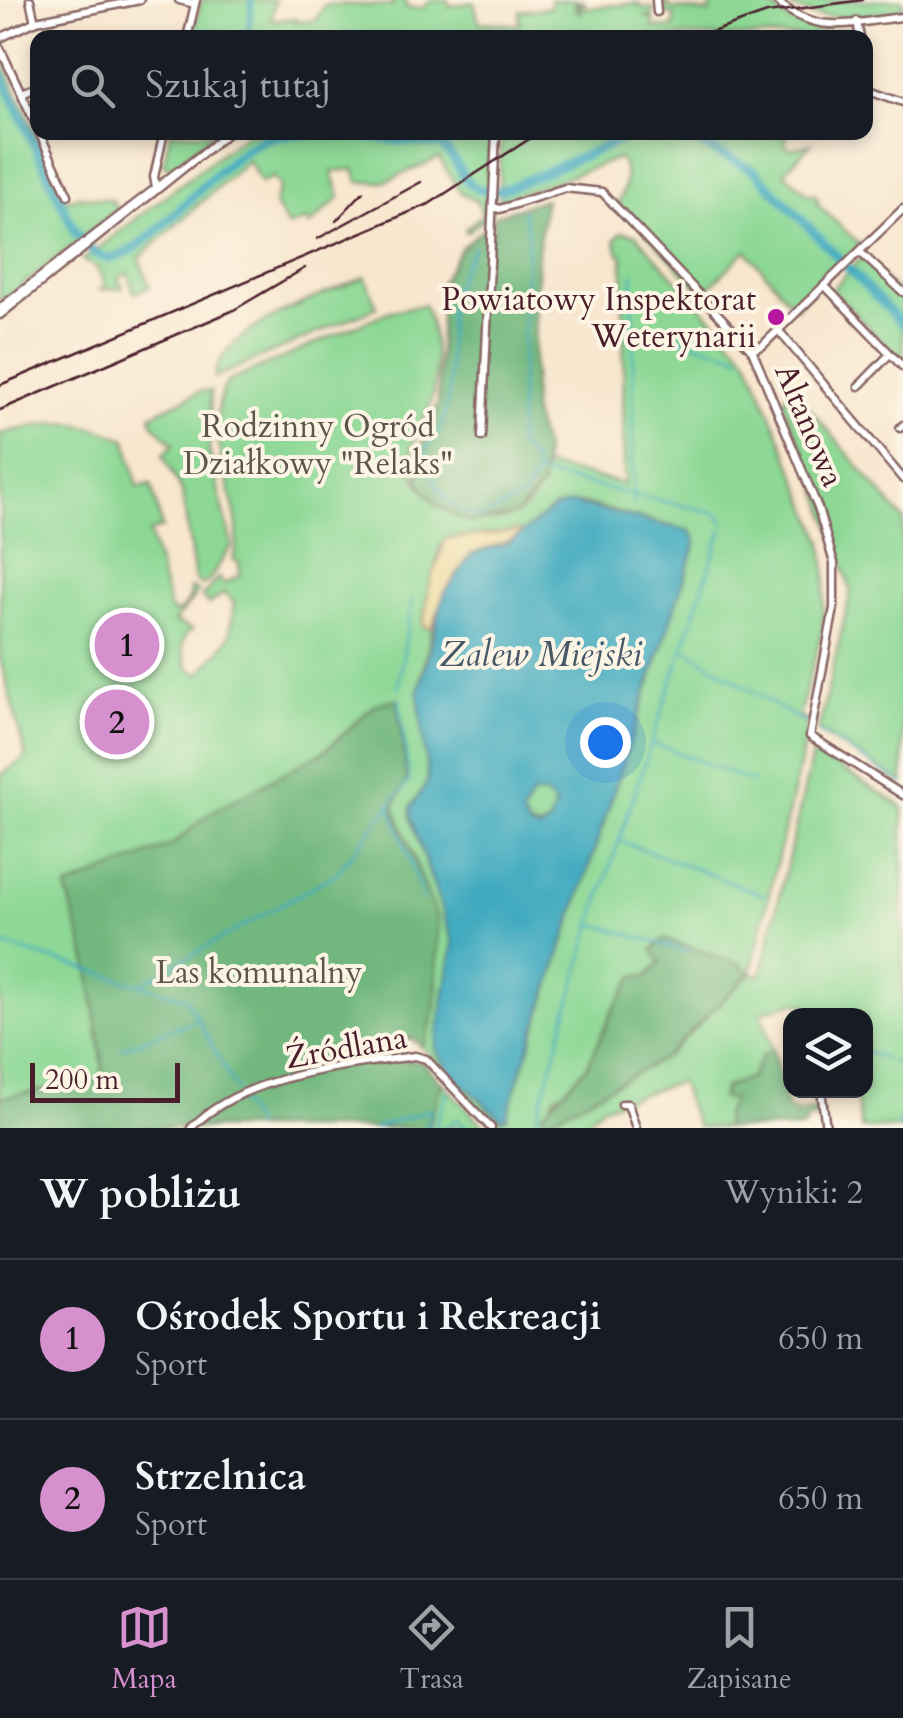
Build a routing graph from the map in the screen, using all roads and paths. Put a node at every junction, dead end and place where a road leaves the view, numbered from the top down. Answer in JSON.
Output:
{"nodes":[{"id":1,"x":30,"y":0,"type":"edge"},
{"id":2,"x":140,"y":0,"type":"edge"},
{"id":3,"x":179,"y":0,"type":"edge"},
{"id":4,"x":656,"y":0,"type":"edge"},
{"id":5,"x":775,"y":0,"type":"edge"},
{"id":6,"x":195,"y":2,"type":"edge"},
{"id":7,"x":657,"y":12,"type":"dead end"},
{"id":8,"x":903,"y":17,"type":"edge"},
{"id":9,"x":858,"y":21,"type":"junction"},
{"id":10,"x":34,"y":22,"type":"junction"},
{"id":11,"x":189,"y":30,"type":"edge"},
{"id":12,"x":859,"y":30,"type":"edge"},
{"id":13,"x":0,"y":38,"type":"edge"},
{"id":14,"x":0,"y":48,"type":"edge"},
{"id":15,"x":30,"y":89,"type":"edge"},
{"id":16,"x":873,"y":91,"type":"edge"},
{"id":17,"x":21,"y":93,"type":"junction"},
{"id":18,"x":903,"y":102,"type":"edge"},
{"id":19,"x":30,"y":113,"type":"edge"},
{"id":20,"x":42,"y":140,"type":"edge"},
{"id":21,"x":163,"y":140,"type":"edge"},
{"id":22,"x":219,"y":140,"type":"edge"},
{"id":23,"x":495,"y":140,"type":"edge"},
{"id":24,"x":158,"y":189,"type":"junction"},
{"id":25,"x":68,"y":195,"type":"dead end"},
{"id":26,"x":493,"y":206,"type":"junction"},
{"id":27,"x":903,"y":209,"type":"edge"},
{"id":28,"x":860,"y":252,"type":"junction"},
{"id":29,"x":825,"y":286,"type":"junction"},
{"id":30,"x":903,"y":291,"type":"edge"},
{"id":31,"x":0,"y":311,"type":"edge"},
{"id":32,"x":778,"y":331,"type":"junction"},
{"id":33,"x":752,"y":350,"type":"junction"},
{"id":34,"x":890,"y":354,"type":"junction"},
{"id":35,"x":903,"y":367,"type":"edge"},
{"id":36,"x":859,"y":386,"type":"dead end"},
{"id":37,"x":482,"y":437,"type":"dead end"},
{"id":38,"x":902,"y":475,"type":"edge"},
{"id":39,"x":903,"y":795,"type":"edge"},
{"id":40,"x":822,"y":1098,"type":"edge"},
{"id":41,"x":622,"y":1104,"type":"dead end"},
{"id":42,"x":191,"y":1128,"type":"edge"},
{"id":43,"x":491,"y":1128,"type":"edge"},
{"id":44,"x":636,"y":1128,"type":"edge"},
{"id":45,"x":826,"y":1128,"type":"edge"}],
"edges":[{"from":1,"to":10,"type":"street"},
{"from":2,"to":10,"type":"street"},
{"from":3,"to":6,"type":"street"},
{"from":4,"to":7,"type":"street"},
{"from":5,"to":9,"type":"street"},
{"from":6,"to":11,"type":"street"},
{"from":8,"to":9,"type":"street"},
{"from":9,"to":12,"type":"street"},
{"from":10,"to":13,"type":"street"},
{"from":14,"to":17,"type":"street"},
{"from":15,"to":17,"type":"street"},
{"from":16,"to":18,"type":"street"},
{"from":17,"to":19,"type":"street"},
{"from":20,"to":25,"type":"street"},
{"from":21,"to":24,"type":"street"},
{"from":22,"to":24,"type":"street"},
{"from":23,"to":26,"type":"street"},
{"from":24,"to":31,"type":"street"},
{"from":26,"to":33,"type":"street","name":"Altanowa"},
{"from":26,"to":37,"type":"street"},
{"from":27,"to":28,"type":"street"},
{"from":28,"to":29,"type":"street"},
{"from":28,"to":30,"type":"street"},
{"from":29,"to":32,"type":"street"},
{"from":29,"to":34,"type":"street"},
{"from":32,"to":33,"type":"street"},
{"from":32,"to":38,"type":"street"},
{"from":33,"to":39,"type":"street","name":"Altanowa"},
{"from":34,"to":35,"type":"street"},
{"from":34,"to":36,"type":"street"},
{"from":40,"to":45,"type":"street"},
{"from":41,"to":44,"type":"street"},
{"from":42,"to":43,"type":"street","name":"Źródlana"}]}
